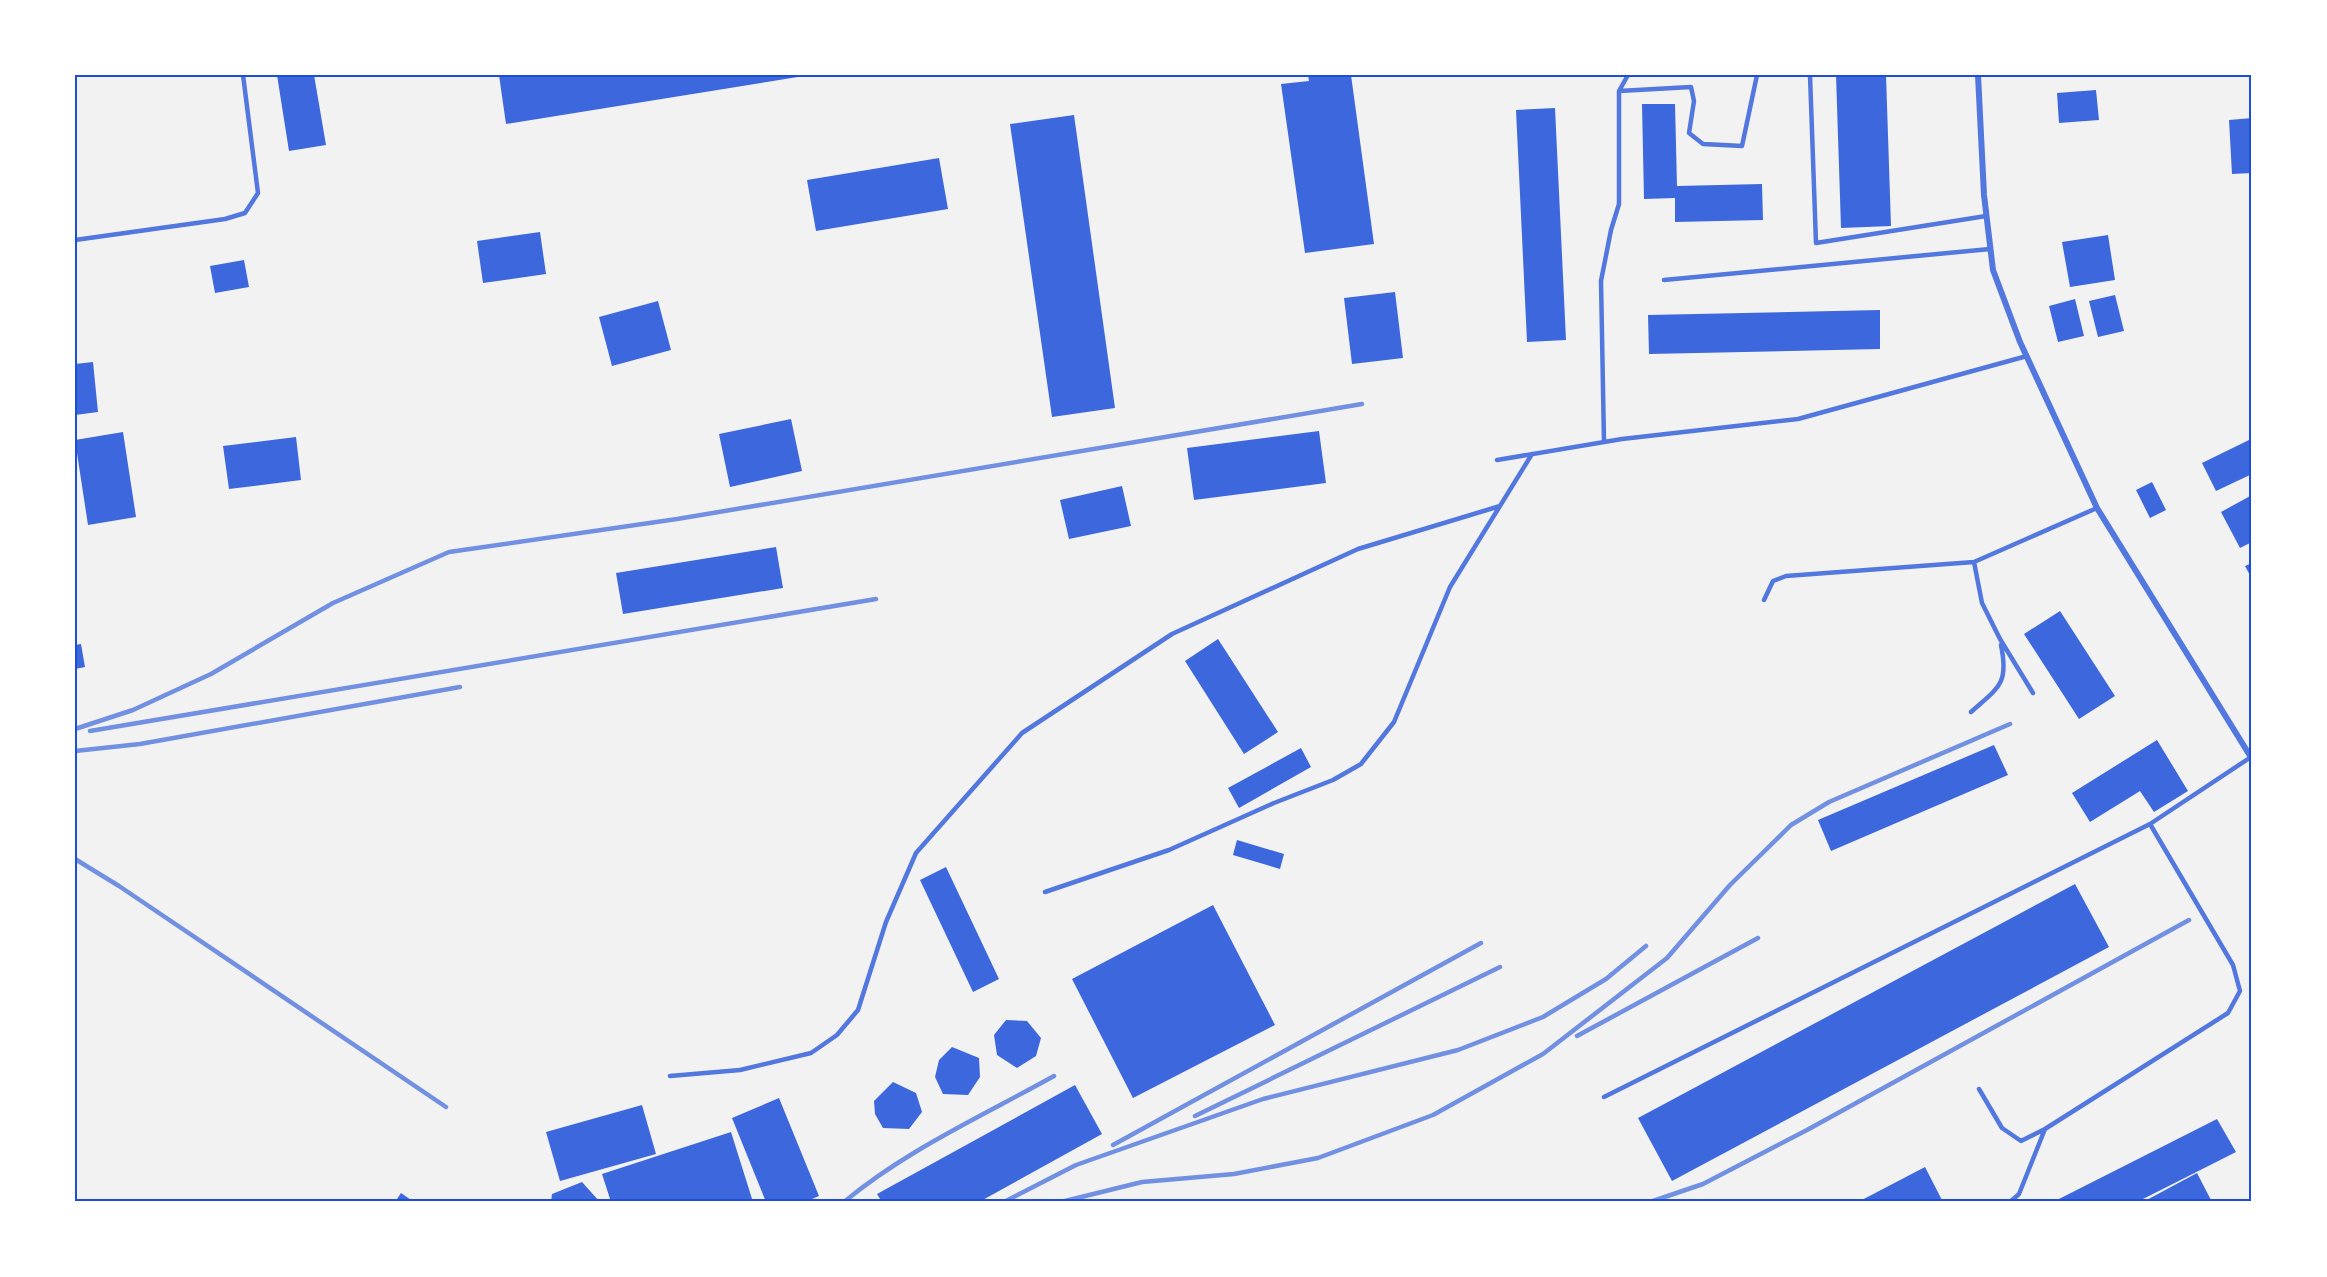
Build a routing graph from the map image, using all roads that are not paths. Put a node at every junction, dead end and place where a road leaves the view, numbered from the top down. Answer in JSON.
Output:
{"nodes":[{"id":1,"x":243,"y":75,"type":"edge"},
{"id":2,"x":1628,"y":75,"type":"edge"},
{"id":3,"x":1756,"y":75,"type":"edge"},
{"id":4,"x":1810,"y":75,"type":"edge"},
{"id":5,"x":1978,"y":75,"type":"edge"},
{"id":6,"x":1619,"y":91,"type":"junction"},
{"id":7,"x":1986,"y":216,"type":"junction"},
{"id":8,"x":75,"y":240,"type":"edge"},
{"id":9,"x":1990,"y":249,"type":"junction"},
{"id":10,"x":1664,"y":280,"type":"dead end"},
{"id":11,"x":2027,"y":356,"type":"junction"},
{"id":12,"x":1604,"y":442,"type":"junction"},
{"id":13,"x":1532,"y":454,"type":"junction"},
{"id":14,"x":1497,"y":460,"type":"dead end"},
{"id":15,"x":1500,"y":506,"type":"junction"},
{"id":16,"x":2097,"y":508,"type":"junction"},
{"id":17,"x":1974,"y":562,"type":"junction"},
{"id":18,"x":1764,"y":600,"type":"dead end"},
{"id":19,"x":2000,"y":639,"type":"junction"},
{"id":20,"x":2033,"y":693,"type":"dead end"},
{"id":21,"x":1971,"y":712,"type":"dead end"},
{"id":22,"x":2251,"y":758,"type":"edge"},
{"id":23,"x":2150,"y":824,"type":"junction"},
{"id":24,"x":1045,"y":892,"type":"dead end"},
{"id":25,"x":670,"y":1076,"type":"dead end"},
{"id":26,"x":1979,"y":1089,"type":"dead end"},
{"id":27,"x":1604,"y":1097,"type":"dead end"},
{"id":28,"x":2045,"y":1129,"type":"junction"},
{"id":29,"x":2010,"y":1202,"type":"edge"}],
"edges":[{"from":1,"to":8,"type":"lane"},
{"from":2,"to":6,"type":"lane"},
{"from":3,"to":6,"type":"lane"},
{"from":4,"to":7,"type":"lane"},
{"from":5,"to":7,"type":"street"},
{"from":6,"to":12,"type":"lane"},
{"from":7,"to":9,"type":"street"},
{"from":9,"to":10,"type":"lane"},
{"from":9,"to":11,"type":"street"},
{"from":11,"to":12,"type":"lane"},
{"from":11,"to":16,"type":"street"},
{"from":12,"to":13,"type":"lane"},
{"from":13,"to":14,"type":"lane"},
{"from":13,"to":15,"type":"lane"},
{"from":15,"to":24,"type":"lane"},
{"from":15,"to":25,"type":"lane"},
{"from":16,"to":17,"type":"lane"},
{"from":16,"to":22,"type":"street"},
{"from":17,"to":18,"type":"lane"},
{"from":17,"to":19,"type":"lane"},
{"from":19,"to":20,"type":"lane"},
{"from":19,"to":21,"type":"lane"},
{"from":22,"to":23,"type":"lane"},
{"from":23,"to":27,"type":"lane"},
{"from":23,"to":28,"type":"lane"},
{"from":26,"to":28,"type":"lane"},
{"from":28,"to":29,"type":"lane"}]}
